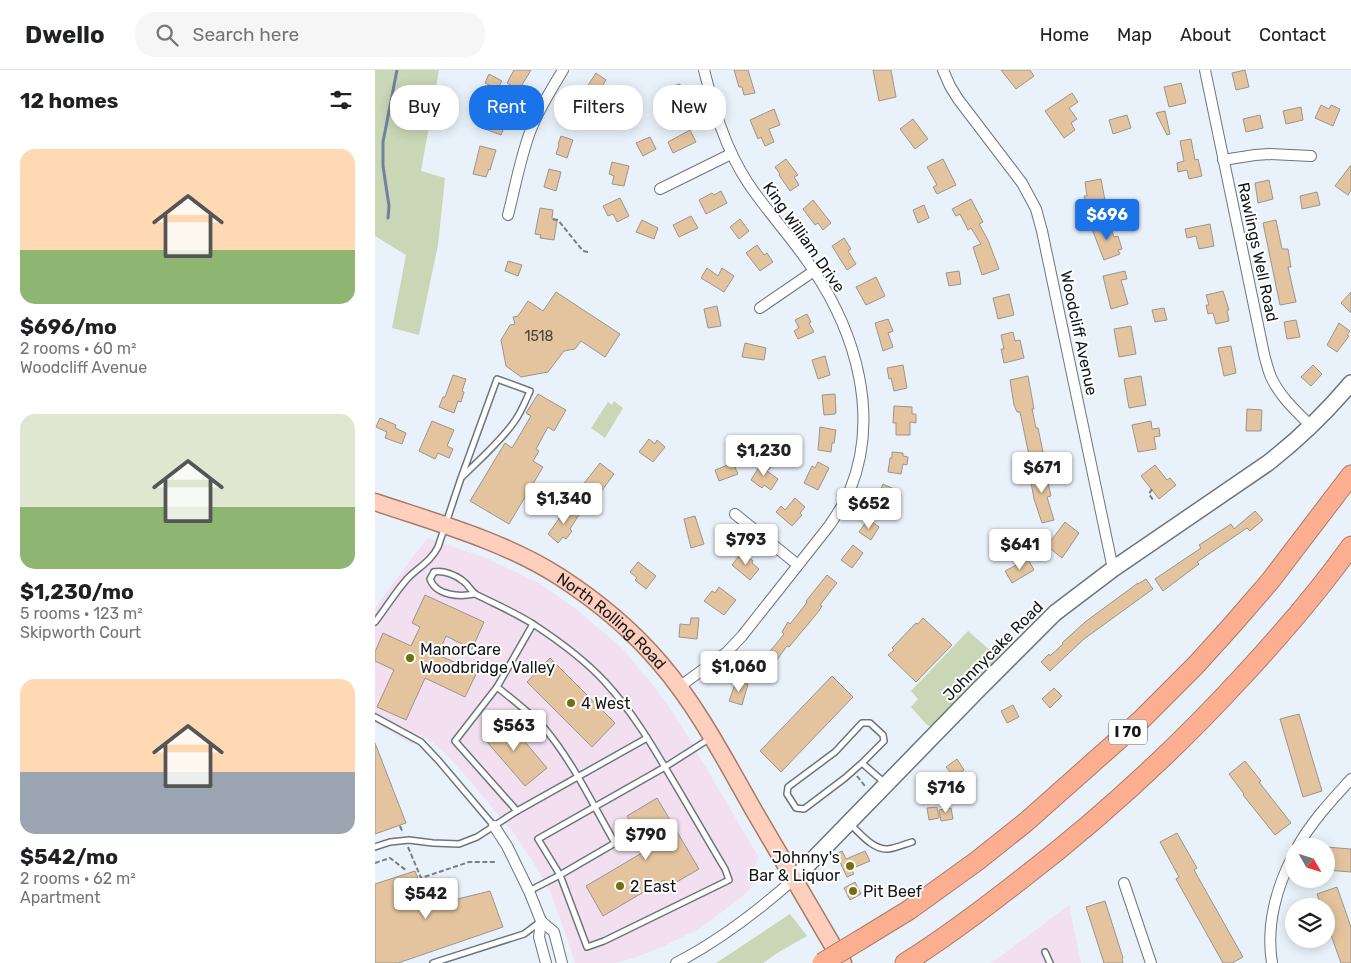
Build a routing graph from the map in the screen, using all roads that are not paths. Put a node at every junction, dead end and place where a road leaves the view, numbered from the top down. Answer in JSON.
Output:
{"nodes":[{"id":1,"x":563,"y":70,"type":"edge"},
{"id":2,"x":704,"y":70,"type":"edge"},
{"id":3,"x":943,"y":70,"type":"edge"},
{"id":4,"x":1205,"y":70,"type":"edge"},
{"id":5,"x":731,"y":154,"type":"junction"},
{"id":6,"x":1311,"y":156,"type":"dead end"},
{"id":7,"x":1223,"y":160,"type":"junction"},
{"id":8,"x":659,"y":189,"type":"dead end"},
{"id":9,"x":508,"y":216,"type":"dead end"},
{"id":10,"x":814,"y":271,"type":"junction"},
{"id":11,"x":760,"y":308,"type":"dead end"},
{"id":12,"x":1351,"y":383,"type":"edge"},
{"id":13,"x":1312,"y":427,"type":"junction"},
{"id":14,"x":1351,"y":475,"type":"edge"},
{"id":15,"x":461,"y":478,"type":"junction"},
{"id":16,"x":375,"y":502,"type":"edge"},
{"id":17,"x":735,"y":514,"type":"dead end"},
{"id":18,"x":446,"y":526,"type":"junction"},
{"id":19,"x":1351,"y":546,"type":"edge"},
{"id":20,"x":428,"y":562,"type":"junction"},
{"id":21,"x":798,"y":565,"type":"junction"},
{"id":22,"x":1113,"y":569,"type":"junction"},
{"id":23,"x":434,"y":572,"type":"junction"},
{"id":24,"x":474,"y":594,"type":"junction"},
{"id":25,"x":375,"y":622,"type":"edge"},
{"id":26,"x":533,"y":624,"type":"junction"},
{"id":27,"x":497,"y":686,"type":"junction"},
{"id":28,"x":679,"y":687,"type":"junction"},
{"id":29,"x":375,"y":716,"type":"edge"},
{"id":30,"x":647,"y":738,"type":"junction"},
{"id":31,"x":712,"y":738,"type":"junction"},
{"id":32,"x":862,"y":763,"type":"junction"},
{"id":33,"x":665,"y":767,"type":"junction"},
{"id":34,"x":578,"y":776,"type":"junction"},
{"id":35,"x":1351,"y":779,"type":"edge"},
{"id":36,"x":886,"y":784,"type":"junction"},
{"id":37,"x":594,"y":807,"type":"junction"},
{"id":38,"x":517,"y":812,"type":"junction"},
{"id":39,"x":849,"y":823,"type":"junction"},
{"id":40,"x":494,"y":826,"type":"junction"},
{"id":41,"x":1304,"y":838,"type":"edge"},
{"id":42,"x":913,"y":842,"type":"dead end"},
{"id":43,"x":375,"y":847,"type":"edge"},
{"id":44,"x":560,"y":875,"type":"junction"},
{"id":45,"x":1285,"y":875,"type":"edge"},
{"id":46,"x":794,"y":879,"type":"junction"},
{"id":47,"x":1124,"y":883,"type":"dead end"},
{"id":48,"x":529,"y":891,"type":"junction"},
{"id":49,"x":541,"y":921,"type":"junction"},
{"id":50,"x":1045,"y":952,"type":"dead end"},
{"id":51,"x":433,"y":963,"type":"edge"},
{"id":52,"x":546,"y":963,"type":"edge"},
{"id":53,"x":562,"y":963,"type":"edge"},
{"id":54,"x":676,"y":963,"type":"edge"},
{"id":55,"x":823,"y":963,"type":"edge"},
{"id":56,"x":843,"y":963,"type":"edge"},
{"id":57,"x":905,"y":963,"type":"edge"},
{"id":58,"x":1050,"y":963,"type":"edge"},
{"id":59,"x":1151,"y":963,"type":"edge"},
{"id":60,"x":1272,"y":963,"type":"edge"}],
"edges":[{"from":1,"to":9,"type":"street"},
{"from":2,"to":5,"type":"street","name":"King William Drive"},
{"from":3,"to":22,"type":"street","name":"Woodcliff Avenue"},
{"from":4,"to":7,"type":"street","name":"Rawlings Well Road"},
{"from":5,"to":8,"type":"street"},
{"from":5,"to":10,"type":"street","name":"King William Drive"},
{"from":6,"to":7,"type":"street"},
{"from":7,"to":13,"type":"street","name":"Rawlings Well Road"},
{"from":10,"to":11,"type":"street"},
{"from":10,"to":21,"type":"street","name":"King William Drive"},
{"from":12,"to":13,"type":"street","name":"Johnnycake Road"},
{"from":13,"to":22,"type":"street","name":"Johnnycake Road"},
{"from":14,"to":55,"type":"highway","number":"I 70","bridge":true},
{"from":15,"to":15,"type":"lane"},
{"from":15,"to":18,"type":"lane"},
{"from":16,"to":18,"type":"main road","name":"North Rolling Road"},
{"from":17,"to":21,"type":"street"},
{"from":18,"to":20,"type":"lane"},
{"from":18,"to":28,"type":"main road","name":"North Rolling Road"},
{"from":19,"to":57,"type":"highway","number":"I 70"},
{"from":20,"to":23,"type":"lane"},
{"from":20,"to":25,"type":"lane"},
{"from":21,"to":28,"type":"street","name":"King William Drive"},
{"from":22,"to":36,"type":"street","name":"Johnnycake Road"},
{"from":23,"to":24,"type":"lane"},
{"from":23,"to":24,"type":"lane"},
{"from":24,"to":26,"type":"lane"},
{"from":26,"to":27,"type":"lane"},
{"from":26,"to":30,"type":"lane"},
{"from":27,"to":34,"type":"lane"},
{"from":27,"to":38,"type":"lane"},
{"from":28,"to":31,"type":"main road","name":"North Rolling Road"},
{"from":29,"to":40,"type":"lane"},
{"from":30,"to":33,"type":"lane"},
{"from":30,"to":34,"type":"lane"},
{"from":31,"to":33,"type":"lane"},
{"from":31,"to":46,"type":"main road","name":"North Rolling Road"},
{"from":32,"to":32,"type":"lane"},
{"from":32,"to":36,"type":"lane"},
{"from":33,"to":37,"type":"lane"},
{"from":33,"to":44,"type":"lane"},
{"from":34,"to":37,"type":"lane"},
{"from":34,"to":38,"type":"lane"},
{"from":35,"to":41,"type":"street"},
{"from":36,"to":39,"type":"street","name":"Johnnycake Road"},
{"from":37,"to":44,"type":"lane"},
{"from":37,"to":44,"type":"lane"},
{"from":38,"to":40,"type":"lane"},
{"from":39,"to":42,"type":"lane"},
{"from":39,"to":46,"type":"street","name":"Johnnycake Road"},
{"from":40,"to":43,"type":"lane"},
{"from":40,"to":48,"type":"street"},
{"from":44,"to":48,"type":"lane"},
{"from":45,"to":60,"type":"street"},
{"from":46,"to":54,"type":"street","name":"Johnnycake Road"},
{"from":46,"to":56,"type":"main road","name":"North Rolling Road"},
{"from":47,"to":59,"type":"street"},
{"from":48,"to":49,"type":"street"},
{"from":49,"to":51,"type":"lane"},
{"from":49,"to":52,"type":"street"},
{"from":49,"to":53,"type":"street"},
{"from":50,"to":58,"type":"lane"}]}
